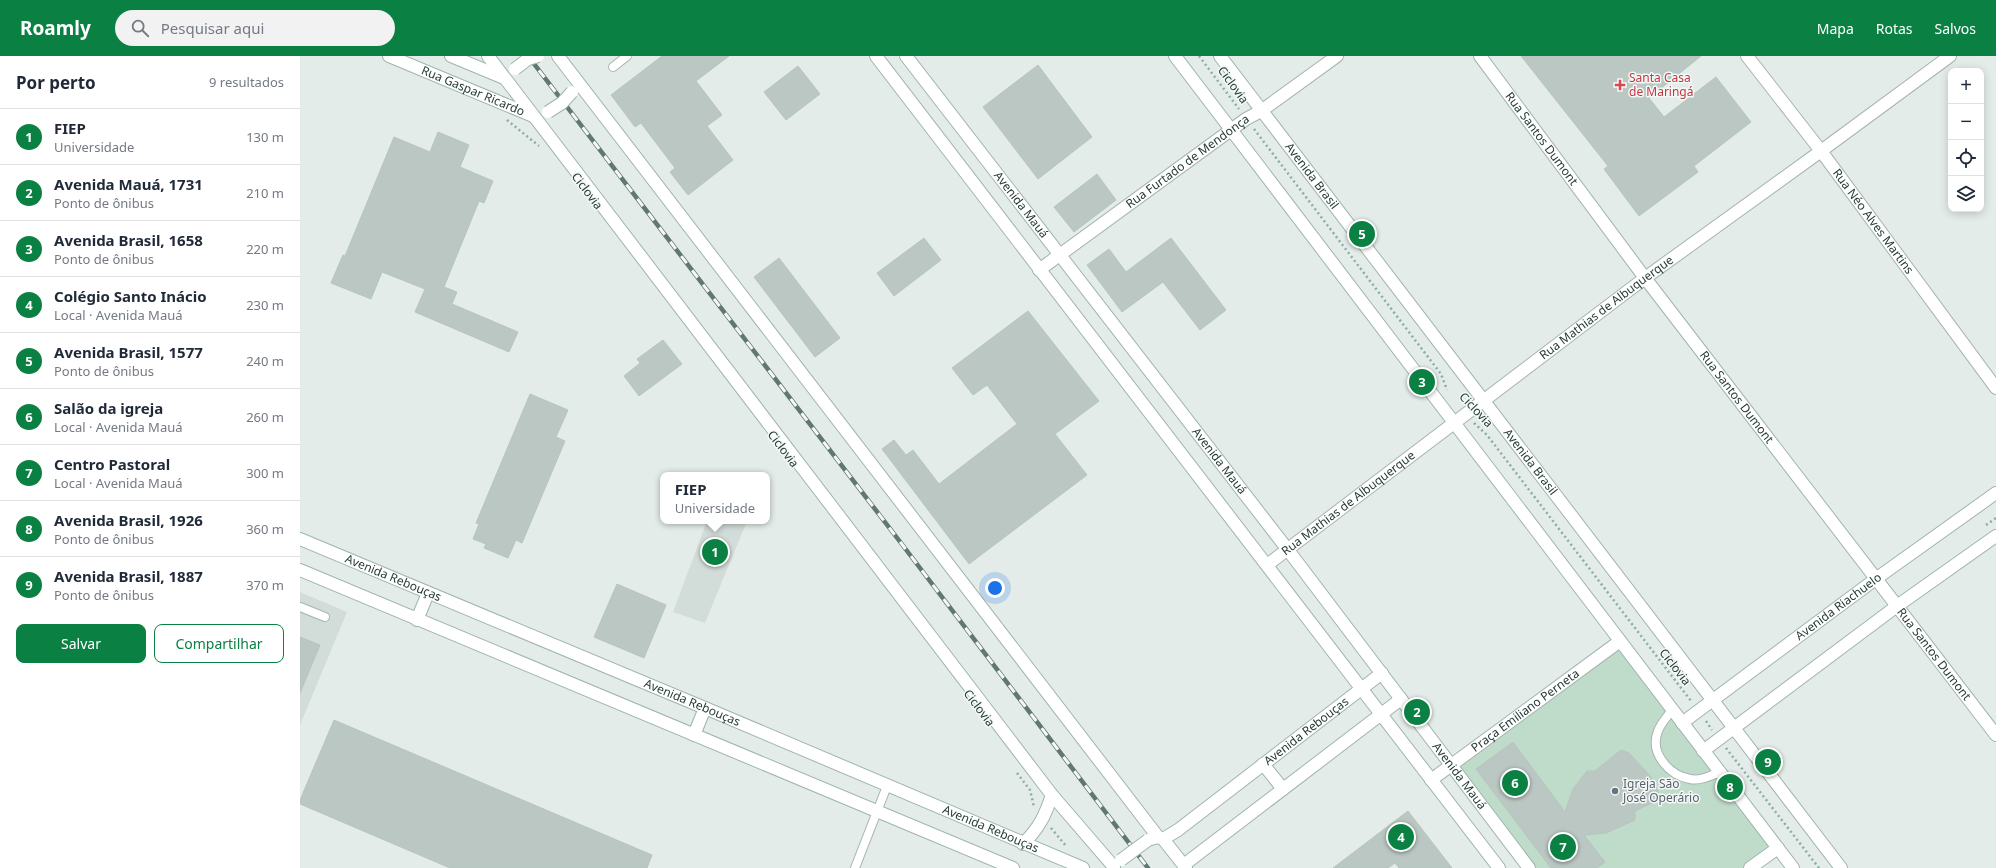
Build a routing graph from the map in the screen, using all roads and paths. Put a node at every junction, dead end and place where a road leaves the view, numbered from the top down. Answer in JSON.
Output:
{"nodes":[{"id":1,"x":389,"y":56,"type":"edge"},
{"id":2,"x":451,"y":56,"type":"edge"},
{"id":3,"x":488,"y":56,"type":"edge"},
{"id":4,"x":538,"y":56,"type":"edge"},
{"id":5,"x":558,"y":56,"type":"edge"},
{"id":6,"x":627,"y":56,"type":"edge"},
{"id":7,"x":876,"y":56,"type":"edge"},
{"id":8,"x":906,"y":56,"type":"edge"},
{"id":9,"x":1175,"y":56,"type":"edge"},
{"id":10,"x":1199,"y":56,"type":"edge"},
{"id":11,"x":1220,"y":56,"type":"edge"},
{"id":12,"x":1337,"y":56,"type":"edge"},
{"id":13,"x":1480,"y":56,"type":"edge"},
{"id":14,"x":1747,"y":56,"type":"edge"},
{"id":15,"x":1950,"y":56,"type":"edge"},
{"id":16,"x":613,"y":66,"type":"dead end"},
{"id":17,"x":506,"y":79,"type":"junction"},
{"id":18,"x":576,"y":87,"type":"junction"},
{"id":19,"x":1261,"y":111,"type":"junction"},
{"id":20,"x":502,"y":115,"type":"dead end"},
{"id":21,"x":534,"y":116,"type":"junction"},
{"id":22,"x":1246,"y":119,"type":"junction"},
{"id":23,"x":1232,"y":129,"type":"junction"},
{"id":24,"x":541,"y":149,"type":"dead end"},
{"id":25,"x":1821,"y":152,"type":"junction"},
{"id":26,"x":1060,"y":254,"type":"junction"},
{"id":27,"x":1039,"y":270,"type":"junction"},
{"id":28,"x":1645,"y":278,"type":"junction"},
{"id":29,"x":1996,"y":388,"type":"edge"},
{"id":30,"x":1451,"y":396,"type":"dead end"},
{"id":31,"x":1483,"y":401,"type":"junction"},
{"id":32,"x":1465,"y":415,"type":"junction"},
{"id":33,"x":1454,"y":423,"type":"junction"},
{"id":34,"x":1996,"y":493,"type":"edge"},
{"id":35,"x":1996,"y":536,"type":"edge"},
{"id":36,"x":300,"y":539,"type":"edge"},
{"id":37,"x":1288,"y":550,"type":"junction"},
{"id":38,"x":1267,"y":565,"type":"junction"},
{"id":39,"x":300,"y":570,"type":"edge"},
{"id":40,"x":1876,"y":578,"type":"junction"},
{"id":41,"x":428,"y":593,"type":"junction"},
{"id":42,"x":1897,"y":606,"type":"junction"},
{"id":43,"x":300,"y":607,"type":"edge"},
{"id":44,"x":325,"y":617,"type":"dead end"},
{"id":45,"x":417,"y":620,"type":"junction"},
{"id":46,"x":1620,"y":641,"type":"junction"},
{"id":47,"x":1382,"y":673,"type":"junction"},
{"id":48,"x":1361,"y":689,"type":"junction"},
{"id":49,"x":1401,"y":699,"type":"junction"},
{"id":50,"x":1714,"y":700,"type":"junction"},
{"id":51,"x":706,"y":708,"type":"junction"},
{"id":52,"x":1672,"y":710,"type":"junction"},
{"id":53,"x":1698,"y":711,"type":"junction"},
{"id":54,"x":1381,"y":714,"type":"junction"},
{"id":55,"x":1682,"y":723,"type":"junction"},
{"id":56,"x":1734,"y":728,"type":"junction"},
{"id":57,"x":694,"y":735,"type":"junction"},
{"id":58,"x":1996,"y":735,"type":"edge"},
{"id":59,"x":1719,"y":739,"type":"junction"},
{"id":60,"x":1703,"y":751,"type":"junction"},
{"id":61,"x":1263,"y":764,"type":"junction"},
{"id":62,"x":1451,"y":765,"type":"junction"},
{"id":63,"x":1015,"y":771,"type":"dead end"},
{"id":64,"x":1720,"y":772,"type":"junction"},
{"id":65,"x":1431,"y":780,"type":"junction"},
{"id":66,"x":887,"y":786,"type":"junction"},
{"id":67,"x":1283,"y":789,"type":"junction"},
{"id":68,"x":1052,"y":794,"type":"junction"},
{"id":69,"x":876,"y":811,"type":"junction"},
{"id":70,"x":1044,"y":819,"type":"junction"},
{"id":71,"x":1156,"y":839,"type":"junction"},
{"id":72,"x":1023,"y":844,"type":"junction"},
{"id":73,"x":1778,"y":848,"type":"junction"},
{"id":74,"x":1069,"y":850,"type":"dead end"},
{"id":75,"x":1116,"y":865,"type":"edge"},
{"id":76,"x":1186,"y":866,"type":"edge"},
{"id":77,"x":855,"y":868,"type":"edge"},
{"id":78,"x":1013,"y":868,"type":"edge"},
{"id":79,"x":1083,"y":868,"type":"edge"},
{"id":80,"x":1499,"y":868,"type":"edge"},
{"id":81,"x":1529,"y":868,"type":"edge"},
{"id":82,"x":1750,"y":868,"type":"edge"},
{"id":83,"x":1793,"y":868,"type":"edge"},
{"id":84,"x":1819,"y":868,"type":"edge"},
{"id":85,"x":1840,"y":868,"type":"edge"}],
"edges":[{"from":1,"to":21,"type":"main road","name":"Rua Gaspar Ricardo"},
{"from":2,"to":17,"type":"main road","name":"Rua Gaspar Ricardo"},
{"from":3,"to":17,"type":"main road"},
{"from":4,"to":17,"type":"main road","bridge":true},
{"from":5,"to":18,"type":"main road"},
{"from":6,"to":16,"type":"lane"},
{"from":7,"to":27,"type":"main road","name":"Avenida Mauá"},
{"from":8,"to":26,"type":"main road","name":"Avenida Mauá"},
{"from":9,"to":23,"type":"main road"},
{"from":10,"to":22,"type":"path","name":"Ciclovia"},
{"from":11,"to":19,"type":"main road","name":"Avenida Brasil"},
{"from":12,"to":19,"type":"main road","name":"Rua Furtado de Mendonça"},
{"from":13,"to":28,"type":"main road","name":"Rua Santos Dumont"},
{"from":14,"to":25,"type":"main road","name":"Rua Néo Alves Martins"},
{"from":15,"to":25,"type":"main road","name":"Rua Mathias de Albuquerque"},
{"from":17,"to":21,"type":"main road"},
{"from":18,"to":21,"type":"main road","bridge":true},
{"from":18,"to":71,"type":"main road"},
{"from":19,"to":22,"type":"main road","name":"Rua Furtado de Mendonça"},
{"from":19,"to":31,"type":"main road","name":"Avenida Brasil"},
{"from":20,"to":24,"type":"path"},
{"from":21,"to":68,"type":"main road"},
{"from":22,"to":23,"type":"main road","name":"Rua Furtado de Mendonça"},
{"from":22,"to":30,"type":"path","name":"Ciclovia"},
{"from":23,"to":26,"type":"main road","name":"Rua Furtado de Mendonça"},
{"from":23,"to":33,"type":"main road"},
{"from":25,"to":28,"type":"main road","name":"Rua Mathias de Albuquerque"},
{"from":25,"to":29,"type":"main road","name":"Rua Néo Alves Martins"},
{"from":26,"to":27,"type":"main road","name":"Rua Furtado de Mendonça"},
{"from":26,"to":37,"type":"main road","name":"Avenida Mauá"},
{"from":27,"to":38,"type":"main road","name":"Avenida Mauá"},
{"from":28,"to":31,"type":"main road","name":"Rua Mathias de Albuquerque"},
{"from":28,"to":40,"type":"main road","name":"Rua Santos Dumont"},
{"from":31,"to":32,"type":"main road","name":"Rua Mathias de Albuquerque"},
{"from":31,"to":50,"type":"main road","name":"Avenida Brasil"},
{"from":32,"to":33,"type":"main road","name":"Rua Mathias de Albuquerque"},
{"from":32,"to":53,"type":"path","name":"Ciclovia"},
{"from":33,"to":37,"type":"main road","name":"Rua Mathias de Albuquerque"},
{"from":33,"to":46,"type":"main road"},
{"from":34,"to":40,"type":"main road","name":"Avenida Riachuelo"},
{"from":35,"to":42,"type":"main road"},
{"from":36,"to":41,"type":"main road","name":"Avenida Rebouças"},
{"from":37,"to":38,"type":"main road","name":"Rua Mathias de Albuquerque"},
{"from":37,"to":47,"type":"main road","name":"Avenida Mauá"},
{"from":38,"to":48,"type":"main road","name":"Avenida Mauá"},
{"from":39,"to":45,"type":"main road"},
{"from":40,"to":42,"type":"main road","name":"Rua Santos Dumont"},
{"from":40,"to":50,"type":"main road","name":"Avenida Riachuelo"},
{"from":41,"to":45,"type":"main road"},
{"from":41,"to":51,"type":"main road","name":"Avenida Rebouças"},
{"from":42,"to":56,"type":"main road"},
{"from":42,"to":58,"type":"main road","name":"Rua Santos Dumont"},
{"from":43,"to":44,"type":"lane"},
{"from":45,"to":57,"type":"main road"},
{"from":46,"to":52,"type":"main road"},
{"from":46,"to":62,"type":"main road","name":"Praça Emiliano Perneta"},
{"from":47,"to":48,"type":"main road","name":"Avenida Rebouças"},
{"from":47,"to":49,"type":"main road","name":"Avenida Mauá"},
{"from":48,"to":54,"type":"main road","name":"Avenida Mauá"},
{"from":48,"to":61,"type":"main road","name":"Avenida Rebouças"},
{"from":49,"to":54,"type":"main road"},
{"from":49,"to":62,"type":"main road","name":"Avenida Mauá"},
{"from":50,"to":53,"type":"main road","name":"Avenida Riachuelo"},
{"from":50,"to":56,"type":"main road","name":"Avenida Brasil"},
{"from":51,"to":57,"type":"main road"},
{"from":51,"to":66,"type":"main road","name":"Avenida Rebouças"},
{"from":52,"to":55,"type":"main road"},
{"from":52,"to":64,"type":"lane"},
{"from":53,"to":55,"type":"main road","name":"Avenida Riachuelo"},
{"from":53,"to":59,"type":"path","name":"Ciclovia"},
{"from":54,"to":65,"type":"main road","name":"Avenida Mauá"},
{"from":54,"to":67,"type":"main road"},
{"from":55,"to":60,"type":"main road"},
{"from":56,"to":59,"type":"main road"},
{"from":56,"to":85,"type":"main road","name":"Avenida Brasil"},
{"from":57,"to":69,"type":"main road"},
{"from":59,"to":60,"type":"main road"},
{"from":59,"to":84,"type":"path","name":"Ciclovia"},
{"from":60,"to":64,"type":"main road"},
{"from":61,"to":67,"type":"main road"},
{"from":61,"to":71,"type":"main road","name":"Avenida Rebouças"},
{"from":62,"to":65,"type":"main road","name":"Praça Emiliano Perneta"},
{"from":62,"to":81,"type":"main road","name":"Avenida Mauá"},
{"from":63,"to":70,"type":"path"},
{"from":64,"to":73,"type":"main road"},
{"from":65,"to":80,"type":"main road","name":"Avenida Mauá"},
{"from":66,"to":69,"type":"lane"},
{"from":66,"to":72,"type":"main road","name":"Avenida Rebouças"},
{"from":67,"to":76,"type":"main road"},
{"from":68,"to":70,"type":"main road"},
{"from":68,"to":75,"type":"main road"},
{"from":69,"to":77,"type":"lane"},
{"from":69,"to":78,"type":"main road"},
{"from":70,"to":72,"type":"main road"},
{"from":70,"to":74,"type":"path"},
{"from":71,"to":75,"type":"main road","name":"Avenida Rebouças","bridge":true},
{"from":71,"to":76,"type":"main road"},
{"from":72,"to":79,"type":"main road","name":"Avenida Rebouças"},
{"from":73,"to":82,"type":"main road"},
{"from":73,"to":83,"type":"main road"}]}
